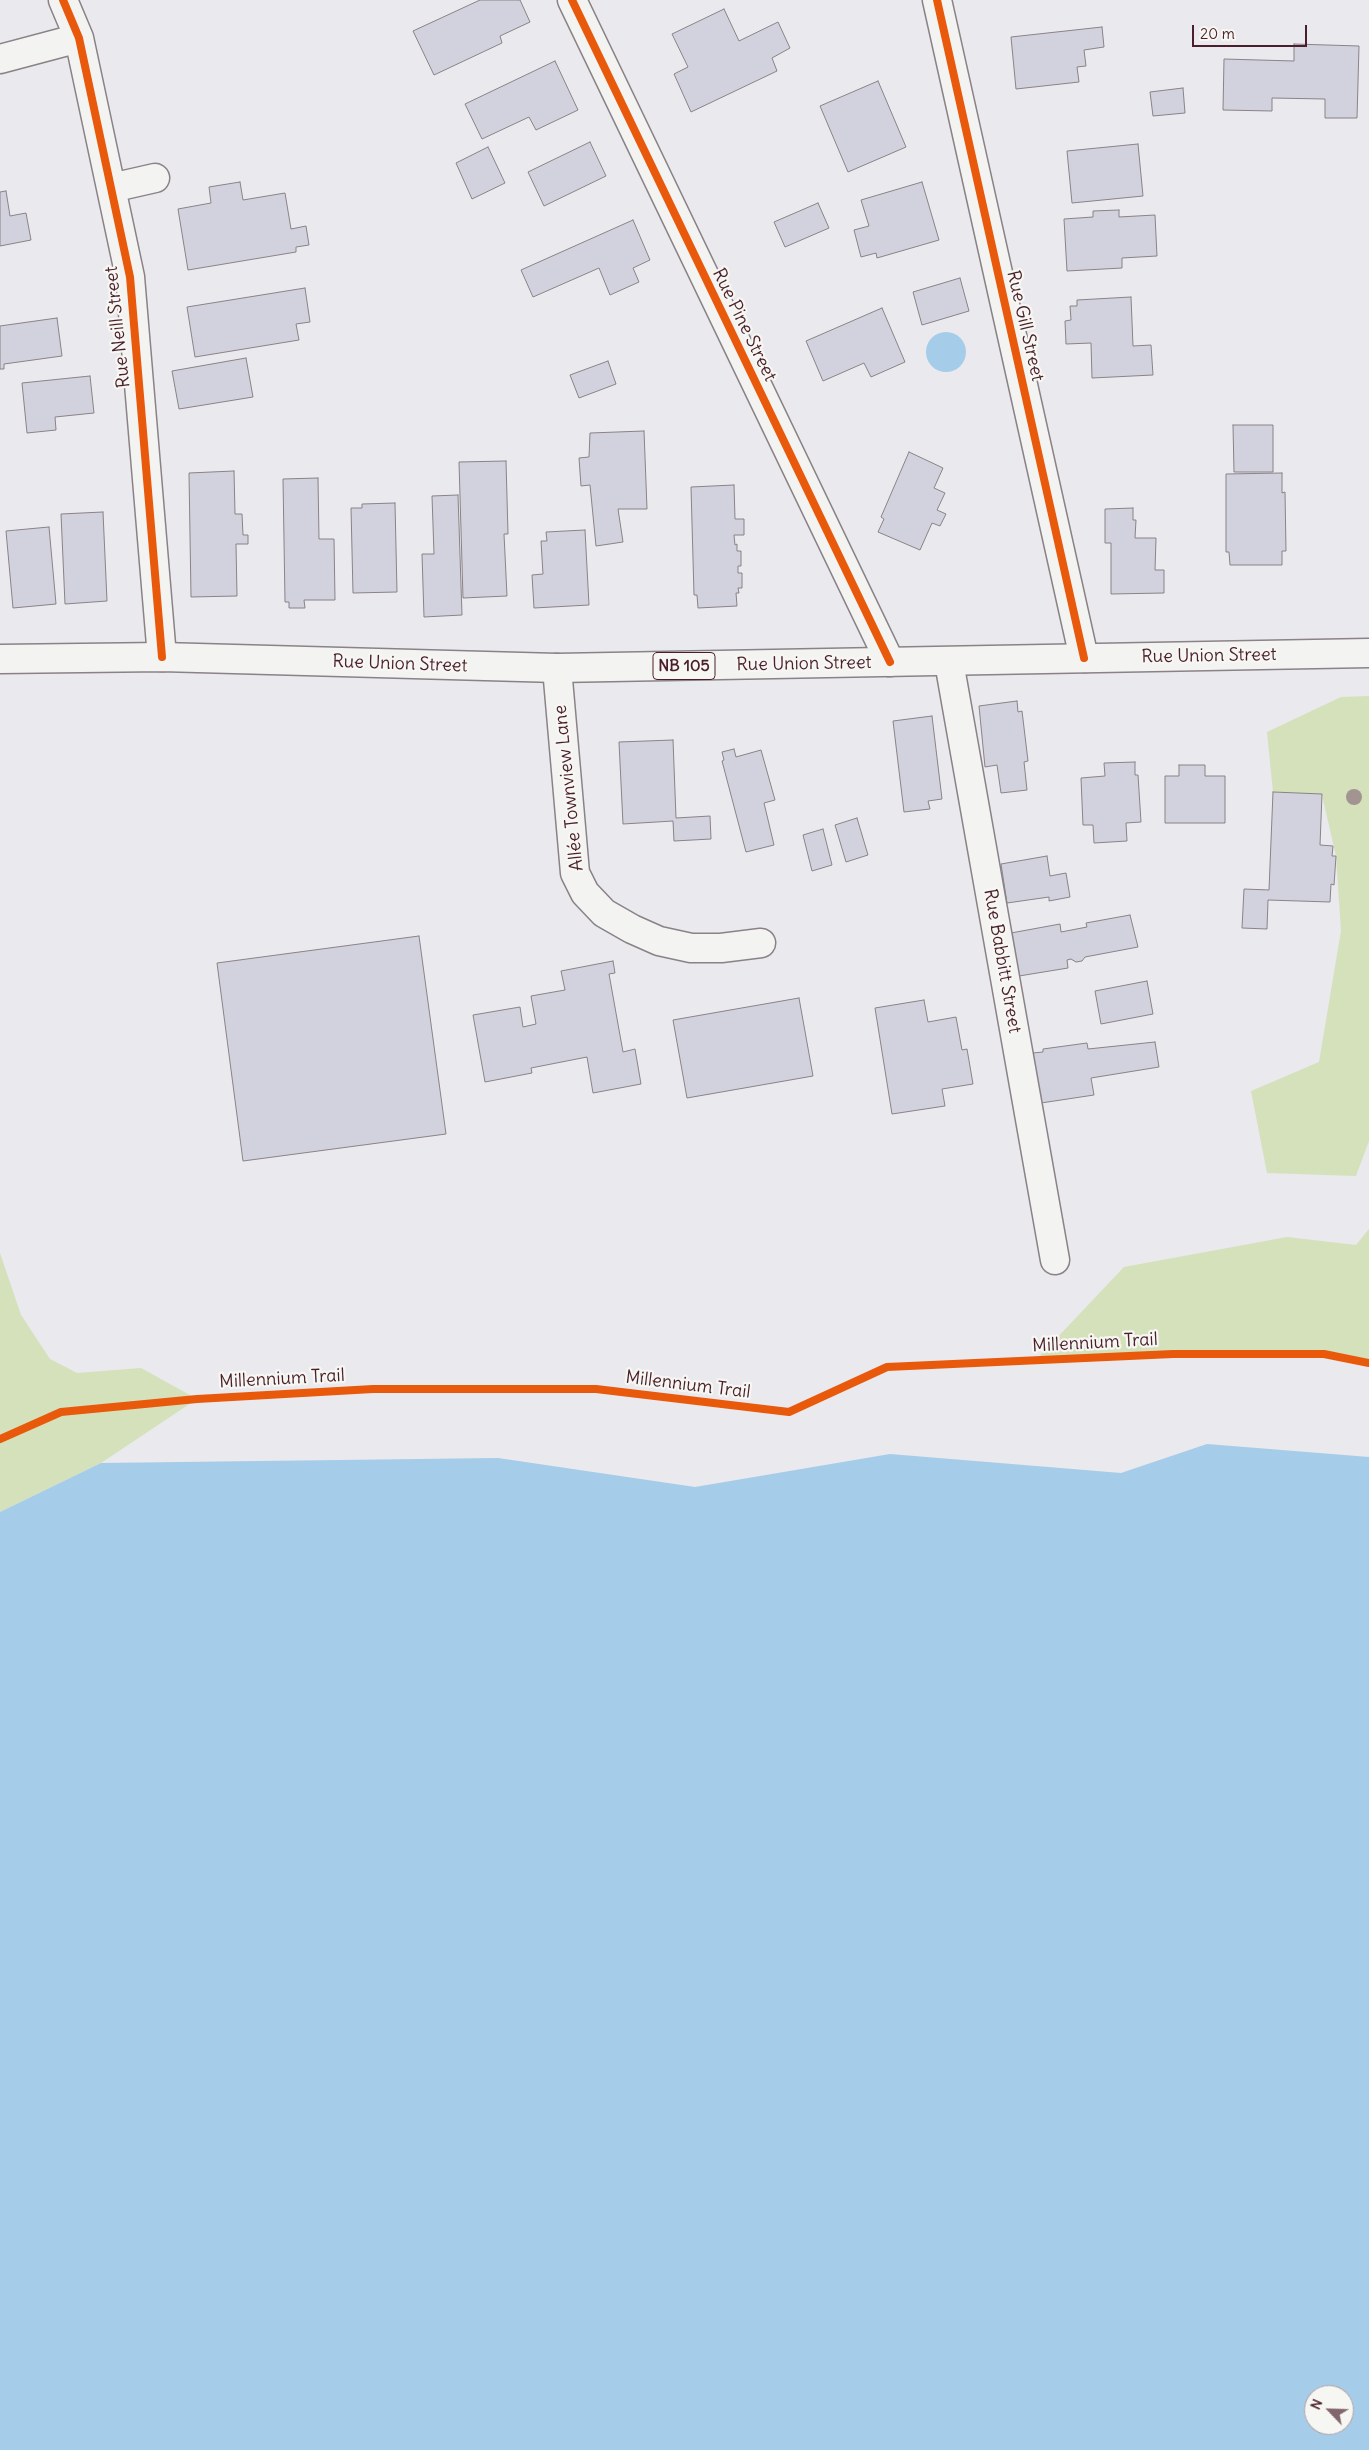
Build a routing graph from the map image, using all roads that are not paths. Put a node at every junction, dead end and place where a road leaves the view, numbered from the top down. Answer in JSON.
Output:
{"nodes":[{"id":1,"x":63,"y":0,"type":"edge"},
{"id":2,"x":572,"y":0,"type":"edge"},
{"id":3,"x":937,"y":0,"type":"edge"},
{"id":4,"x":79,"y":38,"type":"junction"},
{"id":5,"x":0,"y":58,"type":"edge"},
{"id":6,"x":155,"y":178,"type":"dead end"},
{"id":7,"x":111,"y":188,"type":"junction"},
{"id":8,"x":1369,"y":654,"type":"edge"},
{"id":9,"x":162,"y":657,"type":"junction"},
{"id":10,"x":1084,"y":658,"type":"junction"},
{"id":11,"x":0,"y":659,"type":"edge"},
{"id":12,"x":890,"y":662,"type":"junction"},
{"id":13,"x":949,"y":662,"type":"junction"},
{"id":14,"x":557,"y":668,"type":"junction"},
{"id":15,"x":761,"y":943,"type":"dead end"},
{"id":16,"x":1055,"y":1260,"type":"dead end"}],
"edges":[{"from":1,"to":4,"type":"street","name":"Rue Neill Street"},
{"from":2,"to":12,"type":"street","name":"Rue Pine Street"},
{"from":3,"to":10,"type":"street","name":"Rue Gill Street"},
{"from":4,"to":5,"type":"street"},
{"from":4,"to":7,"type":"street","name":"Rue Neill Street"},
{"from":6,"to":7,"type":"street"},
{"from":7,"to":9,"type":"street","name":"Rue Neill Street"},
{"from":8,"to":10,"type":"street","name":"Rue Union Street","number":"NB 105"},
{"from":9,"to":11,"type":"street","name":"Rue Union Street","number":"NB 105"},
{"from":9,"to":14,"type":"street","name":"Rue Union Street","number":"NB 105"},
{"from":10,"to":13,"type":"street","name":"Rue Union Street","number":"NB 105"},
{"from":12,"to":13,"type":"street","name":"Rue Union Street","number":"NB 105"},
{"from":12,"to":14,"type":"street","name":"Rue Union Street","number":"NB 105"},
{"from":13,"to":16,"type":"street","name":"Rue Babbitt Street"},
{"from":14,"to":15,"type":"street","name":"Allée Townview Lane"}]}
